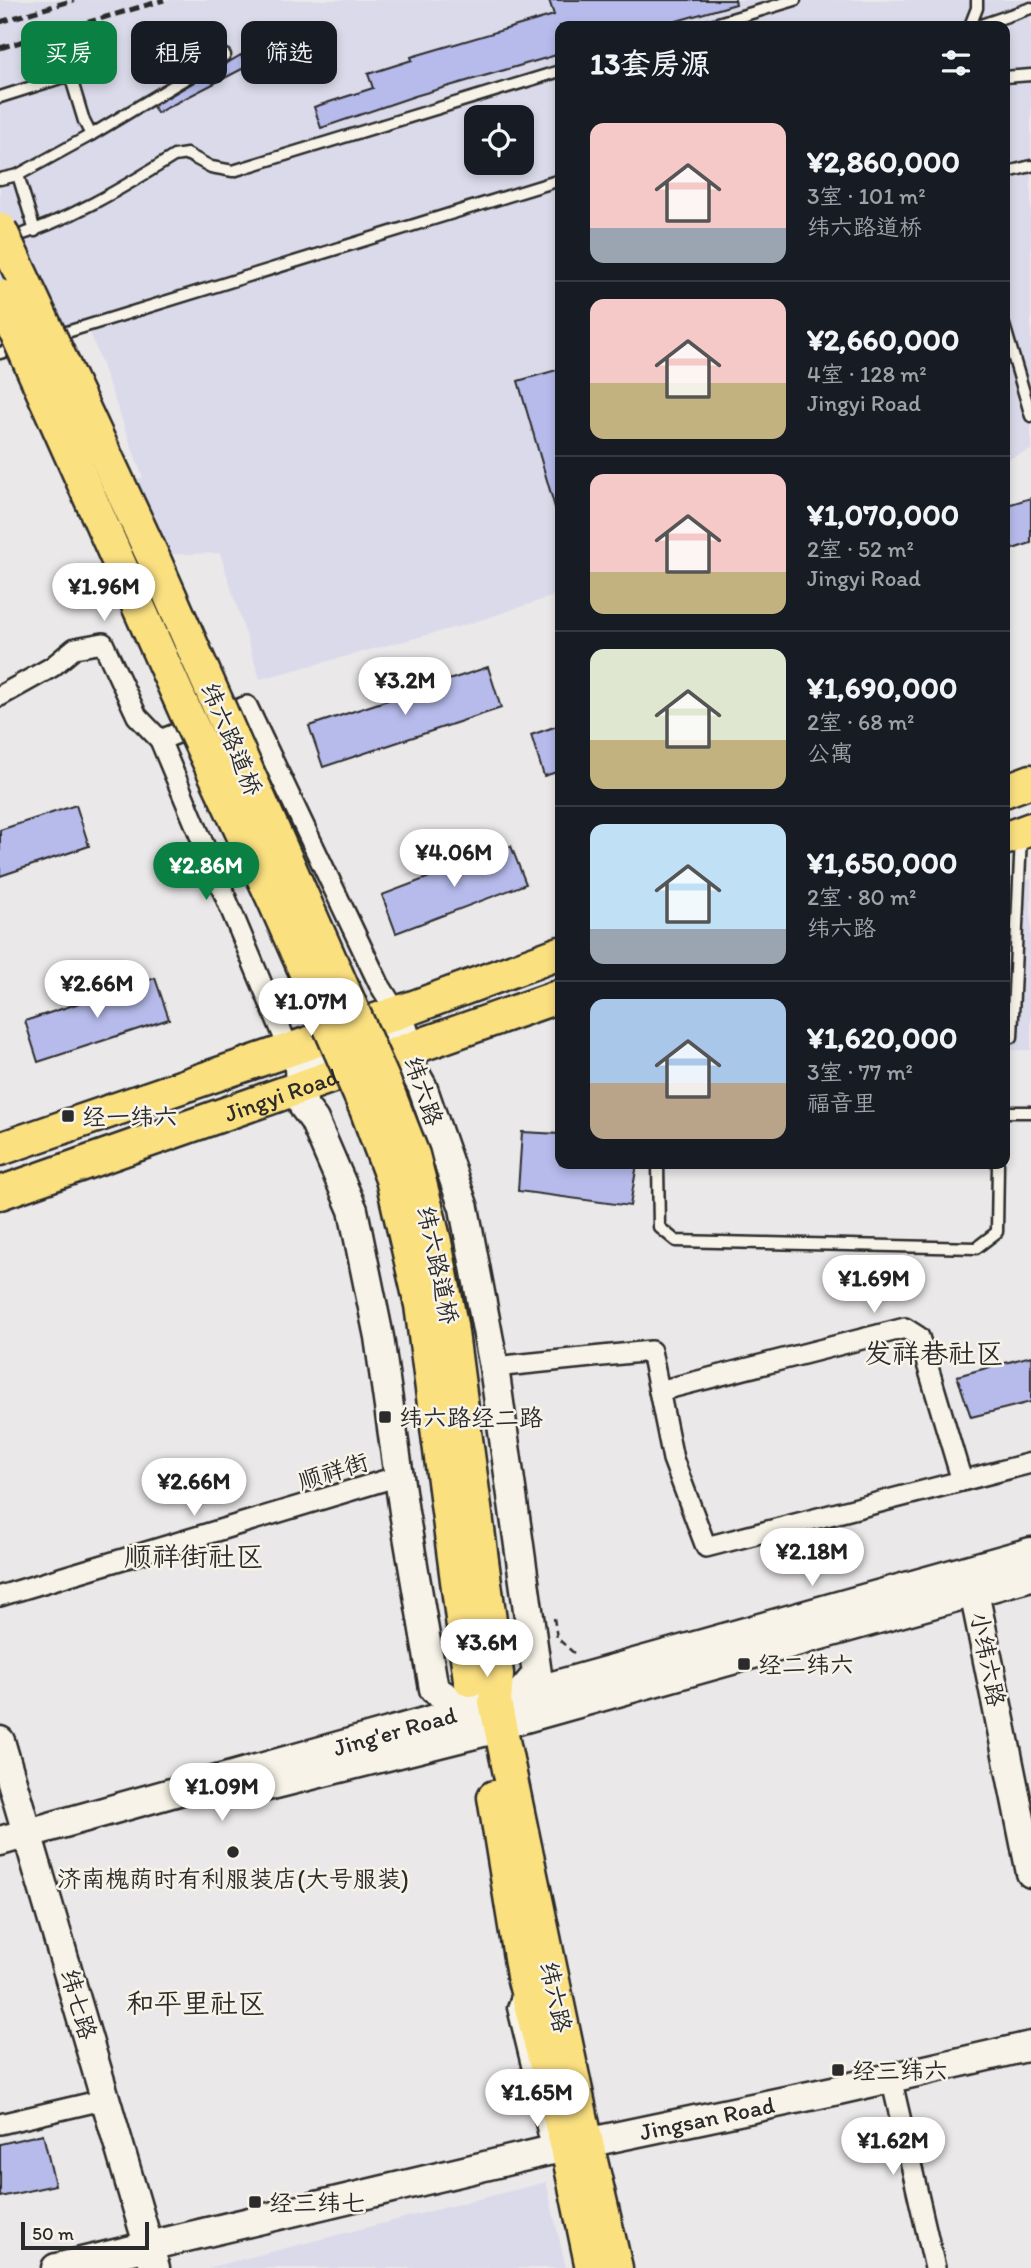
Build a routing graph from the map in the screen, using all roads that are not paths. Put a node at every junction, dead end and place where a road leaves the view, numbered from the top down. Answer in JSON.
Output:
{"nodes":[{"id":1,"x":794,"y":0,"type":"edge"},
{"id":2,"x":977,"y":0,"type":"edge"},
{"id":3,"x":1031,"y":8,"type":"edge"},
{"id":4,"x":725,"y":21,"type":"edge"},
{"id":5,"x":972,"y":21,"type":"edge"},
{"id":6,"x":993,"y":21,"type":"edge"},
{"id":7,"x":555,"y":73,"type":"edge"},
{"id":8,"x":1031,"y":75,"type":"edge"},
{"id":9,"x":1010,"y":77,"type":"edge"},
{"id":10,"x":177,"y":84,"type":"edge"},
{"id":11,"x":0,"y":97,"type":"edge"},
{"id":12,"x":92,"y":135,"type":"junction"},
{"id":13,"x":1031,"y":166,"type":"edge"},
{"id":14,"x":1010,"y":171,"type":"edge"},
{"id":15,"x":18,"y":175,"type":"junction"},
{"id":16,"x":0,"y":179,"type":"edge"},
{"id":17,"x":555,"y":182,"type":"edge"},
{"id":18,"x":0,"y":229,"type":"edge"},
{"id":19,"x":35,"y":231,"type":"junction"},
{"id":20,"x":0,"y":242,"type":"edge"},
{"id":21,"x":0,"y":296,"type":"edge"},
{"id":22,"x":40,"y":341,"type":"dead end"},
{"id":23,"x":27,"y":345,"type":"dead end"},
{"id":24,"x":1010,"y":345,"type":"edge"},
{"id":25,"x":0,"y":353,"type":"edge"},
{"id":26,"x":1031,"y":416,"type":"edge"},
{"id":27,"x":0,"y":696,"type":"edge"},
{"id":28,"x":160,"y":740,"type":"junction"},
{"id":29,"x":1031,"y":781,"type":"edge"},
{"id":30,"x":1010,"y":789,"type":"edge"},
{"id":31,"x":1019,"y":834,"type":"edge"},
{"id":32,"x":555,"y":955,"type":"edge"},
{"id":33,"x":555,"y":998,"type":"edge"},
{"id":34,"x":397,"y":1013,"type":"junction"},
{"id":35,"x":1012,"y":1037,"type":"dead end"},
{"id":36,"x":289,"y":1049,"type":"junction"},
{"id":37,"x":410,"y":1050,"type":"junction"},
{"id":38,"x":300,"y":1087,"type":"junction"},
{"id":39,"x":1010,"y":1112,"type":"edge"},
{"id":40,"x":1031,"y":1112,"type":"edge"},
{"id":41,"x":0,"y":1149,"type":"edge"},
{"id":42,"x":658,"y":1169,"type":"edge"},
{"id":43,"x":998,"y":1169,"type":"edge"},
{"id":44,"x":0,"y":1193,"type":"edge"},
{"id":45,"x":494,"y":1367,"type":"junction"},
{"id":46,"x":659,"y":1391,"type":"junction"},
{"id":47,"x":1031,"y":1464,"type":"edge"},
{"id":48,"x":399,"y":1476,"type":"junction"},
{"id":49,"x":962,"y":1481,"type":"junction"},
{"id":50,"x":1031,"y":1552,"type":"edge"},
{"id":51,"x":1031,"y":1576,"type":"edge"},
{"id":52,"x":972,"y":1580,"type":"junction"},
{"id":53,"x":0,"y":1596,"type":"edge"},
{"id":54,"x":488,"y":1704,"type":"junction"},
{"id":55,"x":0,"y":1741,"type":"edge"},
{"id":56,"x":1027,"y":1833,"type":"edge"},
{"id":57,"x":30,"y":1840,"type":"junction"},
{"id":58,"x":0,"y":1841,"type":"edge"},
{"id":59,"x":0,"y":1856,"type":"edge"},
{"id":60,"x":1031,"y":1873,"type":"edge"},
{"id":61,"x":1031,"y":2046,"type":"edge"},
{"id":62,"x":891,"y":2078,"type":"junction"},
{"id":63,"x":107,"y":2099,"type":"junction"},
{"id":64,"x":0,"y":2124,"type":"edge"},
{"id":65,"x":567,"y":2148,"type":"junction"},
{"id":66,"x":153,"y":2257,"type":"edge"},
{"id":67,"x":56,"y":2268,"type":"edge"},
{"id":68,"x":592,"y":2268,"type":"edge"},
{"id":69,"x":615,"y":2268,"type":"edge"},
{"id":70,"x":935,"y":2268,"type":"edge"}],
"edges":[{"from":1,"to":4,"type":"lane"},
{"from":2,"to":5,"type":"lane"},
{"from":3,"to":6,"type":"lane"},
{"from":7,"to":19,"type":"lane"},
{"from":8,"to":9,"type":"lane"},
{"from":10,"to":12,"type":"lane"},
{"from":11,"to":12,"type":"lane"},
{"from":12,"to":15,"type":"lane"},
{"from":13,"to":14,"type":"lane"},
{"from":15,"to":16,"type":"lane"},
{"from":15,"to":19,"type":"lane"},
{"from":17,"to":22,"type":"lane"},
{"from":18,"to":54,"type":"main road","name":"纬六路道桥","bridge":true},
{"from":19,"to":20,"type":"lane"},
{"from":21,"to":54,"type":"main road","name":"纬六路道桥","bridge":true},
{"from":23,"to":25,"type":"lane"},
{"from":24,"to":26,"type":"lane"},
{"from":27,"to":28,"type":"street"},
{"from":28,"to":34,"type":"street"},
{"from":28,"to":36,"type":"street"},
{"from":29,"to":30,"type":"main road"},
{"from":31,"to":35,"type":"lane"},
{"from":32,"to":34,"type":"main road","name":"Jingyi Road"},
{"from":33,"to":37,"type":"main road","name":"Jingyi Road"},
{"from":34,"to":36,"type":"main road","name":"Jingyi Road"},
{"from":34,"to":37,"type":"street","name":"纬六路"},
{"from":34,"to":38,"type":"street","name":"纬六路"},
{"from":36,"to":41,"type":"main road","name":"Jingyi Road"},
{"from":37,"to":38,"type":"main road","name":"Jingyi Road"},
{"from":37,"to":45,"type":"street","name":"纬六路"},
{"from":38,"to":44,"type":"main road","name":"Jingyi Road"},
{"from":38,"to":48,"type":"street"},
{"from":39,"to":40,"type":"lane"},
{"from":42,"to":43,"type":"lane"},
{"from":45,"to":46,"type":"street"},
{"from":45,"to":54,"type":"street","name":"纬六路"},
{"from":46,"to":49,"type":"street"},
{"from":46,"to":49,"type":"street"},
{"from":47,"to":49,"type":"street"},
{"from":48,"to":53,"type":"street","name":"顺祥街"},
{"from":48,"to":54,"type":"street"},
{"from":50,"to":52,"type":"street","name":"Jing'er Road"},
{"from":51,"to":52,"type":"street","name":"Jing'er Road"},
{"from":52,"to":54,"type":"street","name":"Jing'er Road"},
{"from":52,"to":56,"type":"street","name":"小纬六路"},
{"from":54,"to":57,"type":"street","name":"Jing'er Road"},
{"from":54,"to":65,"type":"main road","name":"纬六路"},
{"from":54,"to":65,"type":"main road","name":"纬六路"},
{"from":55,"to":57,"type":"street","name":"纬七路"},
{"from":56,"to":60,"type":"street","name":"小纬六路"},
{"from":57,"to":58,"type":"street","name":"Jing'er Road"},
{"from":57,"to":59,"type":"street","name":"Jing'er Road"},
{"from":57,"to":63,"type":"street","name":"纬七路"},
{"from":61,"to":62,"type":"street","name":"Jingsan Road"},
{"from":62,"to":65,"type":"street","name":"Jingsan Road"},
{"from":62,"to":70,"type":"street"},
{"from":63,"to":64,"type":"street"},
{"from":63,"to":66,"type":"street","name":"纬七路"},
{"from":65,"to":66,"type":"street","name":"Jingsan Road"},
{"from":65,"to":68,"type":"main road","name":"纬六路"},
{"from":65,"to":69,"type":"main road","name":"纬六路"},
{"from":66,"to":67,"type":"street","name":"Jingsan Road"}]}
